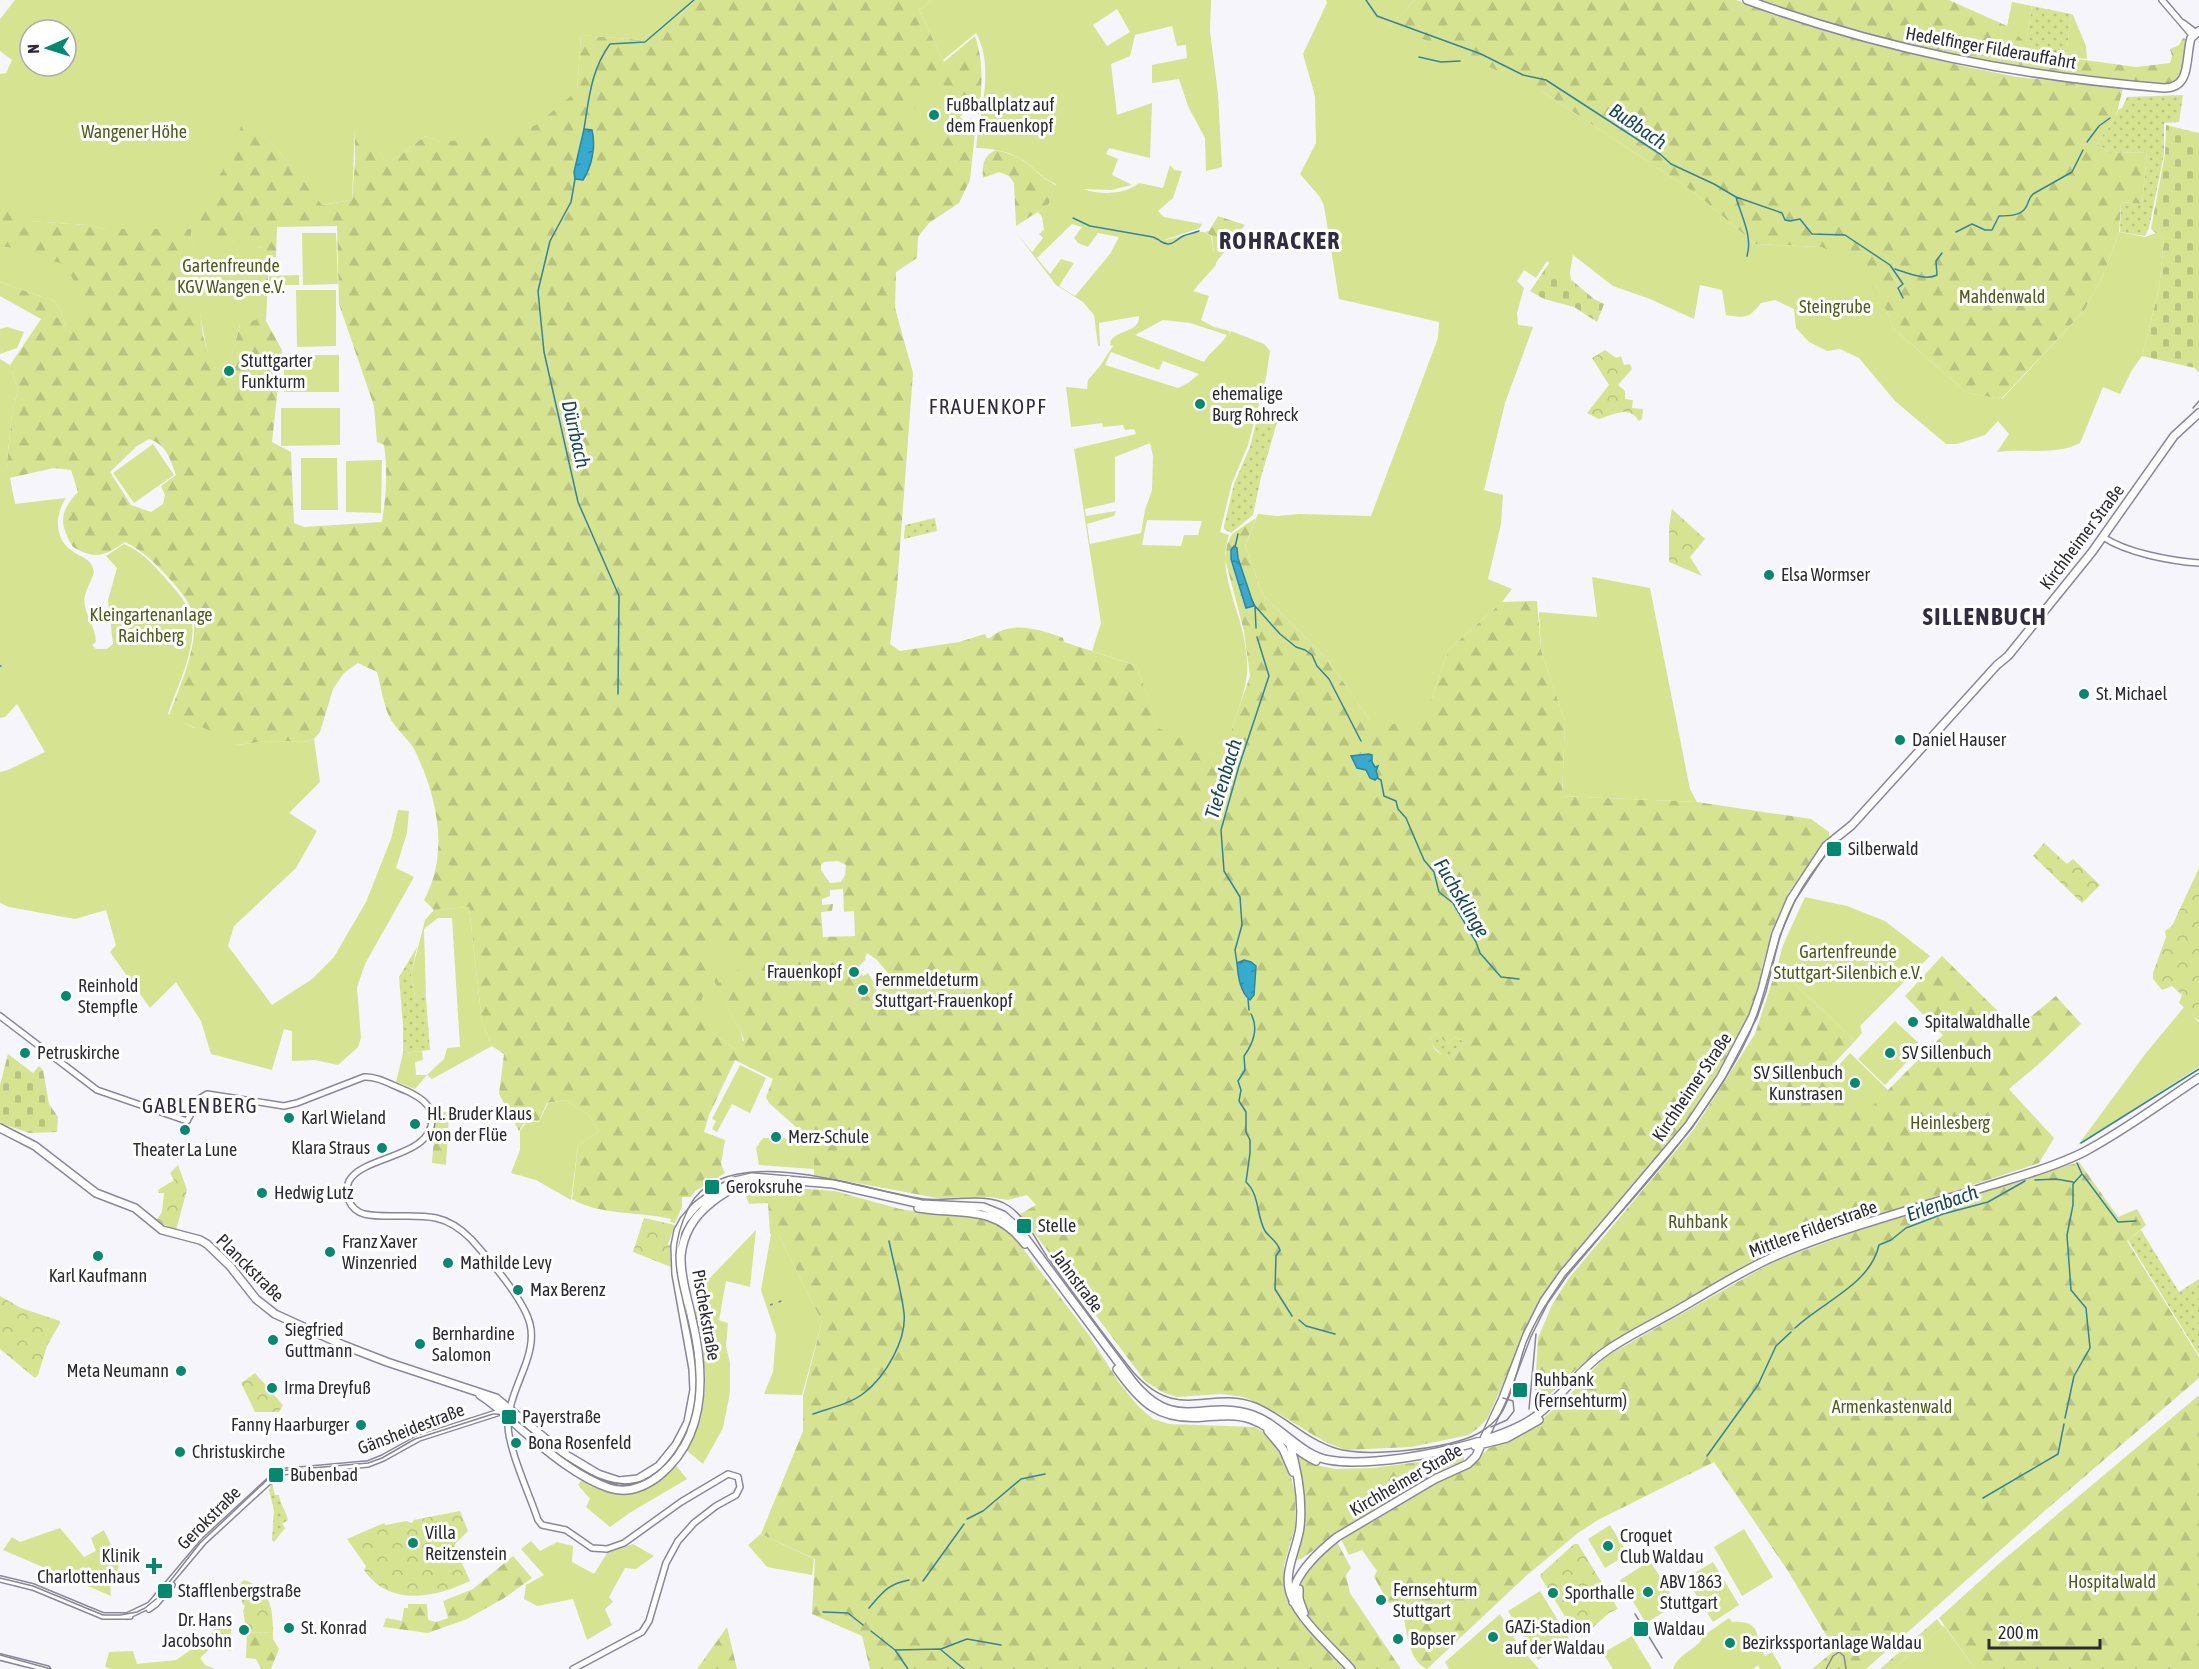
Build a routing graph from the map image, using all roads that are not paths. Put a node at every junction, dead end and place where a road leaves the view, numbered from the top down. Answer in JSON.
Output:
{"nodes":[{"id":1,"x":1747,"y":0,"type":"edge"},
{"id":2,"x":2162,"y":0,"type":"edge"},
{"id":3,"x":2195,"y":33,"type":"edge"},
{"id":4,"x":2199,"y":413,"type":"edge"},
{"id":5,"x":2103,"y":537,"type":"junction"},
{"id":6,"x":2199,"y":563,"type":"edge"},
{"id":7,"x":0,"y":1016,"type":"edge"},
{"id":8,"x":2199,"y":1078,"type":"edge"},
{"id":9,"x":0,"y":1128,"type":"edge"},
{"id":10,"x":694,"y":1214,"type":"junction"},
{"id":11,"x":1580,"y":1374,"type":"junction"},
{"id":12,"x":472,"y":1391,"type":"junction"},
{"id":13,"x":513,"y":1402,"type":"junction"},
{"id":14,"x":502,"y":1411,"type":"junction"},
{"id":15,"x":489,"y":1416,"type":"junction"},
{"id":16,"x":509,"y":1417,"type":"junction"},
{"id":17,"x":1534,"y":1417,"type":"junction"},
{"id":18,"x":1492,"y":1422,"type":"junction"},
{"id":19,"x":1263,"y":1424,"type":"junction"},
{"id":20,"x":1530,"y":1426,"type":"junction"},
{"id":21,"x":521,"y":1429,"type":"junction"},
{"id":22,"x":1508,"y":1431,"type":"junction"},
{"id":23,"x":1283,"y":1432,"type":"junction"},
{"id":24,"x":511,"y":1440,"type":"junction"},
{"id":25,"x":1483,"y":1442,"type":"junction"},
{"id":26,"x":1289,"y":1443,"type":"junction"},
{"id":27,"x":1307,"y":1456,"type":"junction"},
{"id":28,"x":1296,"y":1466,"type":"junction"},
{"id":29,"x":284,"y":1470,"type":"joint"},
{"id":30,"x":1300,"y":1501,"type":"junction"},
{"id":31,"x":1291,"y":1561,"type":"junction"},
{"id":32,"x":1305,"y":1569,"type":"junction"},
{"id":33,"x":0,"y":1578,"type":"edge"},
{"id":34,"x":1300,"y":1578,"type":"junction"},
{"id":35,"x":1293,"y":1602,"type":"junction"},
{"id":36,"x":1306,"y":1619,"type":"junction"},
{"id":37,"x":0,"y":1657,"type":"edge"},
{"id":38,"x":47,"y":1669,"type":"edge"},
{"id":39,"x":573,"y":1669,"type":"edge"},
{"id":40,"x":1351,"y":1669,"type":"edge"}],
"edges":[{"from":1,"to":3,"type":"main road","name":"Hedelfinger Filderauffahrt"},
{"from":2,"to":3,"type":"street"},
{"from":4,"to":5,"type":"main road","name":"Kirchheimer Straße"},
{"from":5,"to":6,"type":"street"},
{"from":5,"to":18,"type":"main road","name":"Kirchheimer Straße"},
{"from":7,"to":13,"type":"street"},
{"from":8,"to":11,"type":"main road","name":"Mittlere Filderstraße"},
{"from":9,"to":12,"type":"main road","name":"Planckstraße"},
{"from":10,"to":13,"type":"main road","name":"Pischekstraße"},
{"from":10,"to":19,"type":"main road","name":"Jahnstraße"},
{"from":10,"to":21,"type":"main road","name":"Pischekstraße"},
{"from":10,"to":23,"type":"main road","name":"Jahnstraße"},
{"from":11,"to":17,"type":"main road","name":"Mittlere Filderstraße"},
{"from":11,"to":20,"type":"main road","name":"Mittlere Filderstraße"},
{"from":12,"to":13,"type":"main road","name":"Planckstraße"},
{"from":12,"to":14,"type":"main road","name":"Planckstraße"},
{"from":13,"to":14,"type":"street","name":"Gänsheidestraße"},
{"from":13,"to":16,"type":"street"},
{"from":14,"to":15,"type":"street","name":"Gänsheidestraße"},
{"from":14,"to":16,"type":"main road","name":"Pischekstraße"},
{"from":15,"to":16,"type":"street"},
{"from":15,"to":29,"type":"street","name":"Gänsheidestraße"},
{"from":16,"to":21,"type":"main road","name":"Pischekstraße"},
{"from":16,"to":24,"type":"street"},
{"from":17,"to":20,"type":"main road"},
{"from":17,"to":22,"type":"main road","name":"Mittlere Filderstraße"},
{"from":18,"to":22,"type":"main road"},
{"from":18,"to":25,"type":"main road","name":"Kirchheimer Straße"},
{"from":19,"to":26,"type":"main road","name":"Mittlere Filderstraße"},
{"from":19,"to":30,"type":"main road"},
{"from":20,"to":25,"type":"main road","name":"Mittlere Filderstraße"},
{"from":21,"to":24,"type":"street"},
{"from":22,"to":25,"type":"main road","name":"Mittlere Filderstraße"},
{"from":23,"to":25,"type":"main road","name":"Mittlere Filderstraße"},
{"from":23,"to":26,"type":"main road"},
{"from":24,"to":39,"type":"street"},
{"from":25,"to":27,"type":"main road","name":"Mittlere Filderstraße"},
{"from":25,"to":32,"type":"main road","name":"Kirchheimer Straße"},
{"from":26,"to":27,"type":"main road","name":"Mittlere Filderstraße"},
{"from":26,"to":28,"type":"main road"},
{"from":27,"to":28,"type":"main road"},
{"from":28,"to":30,"type":"main road"},
{"from":29,"to":33,"type":"street","name":"Gerokstraße"},
{"from":30,"to":31,"type":"main road"},
{"from":31,"to":32,"type":"main road"},
{"from":31,"to":35,"type":"main road"},
{"from":32,"to":34,"type":"main road","name":"Kirchheimer Straße"},
{"from":34,"to":35,"type":"main road","name":"Kirchheimer Straße"},
{"from":34,"to":36,"type":"main road"},
{"from":35,"to":36,"type":"main road"},
{"from":36,"to":40,"type":"main road"},
{"from":37,"to":38,"type":"street"}]}
